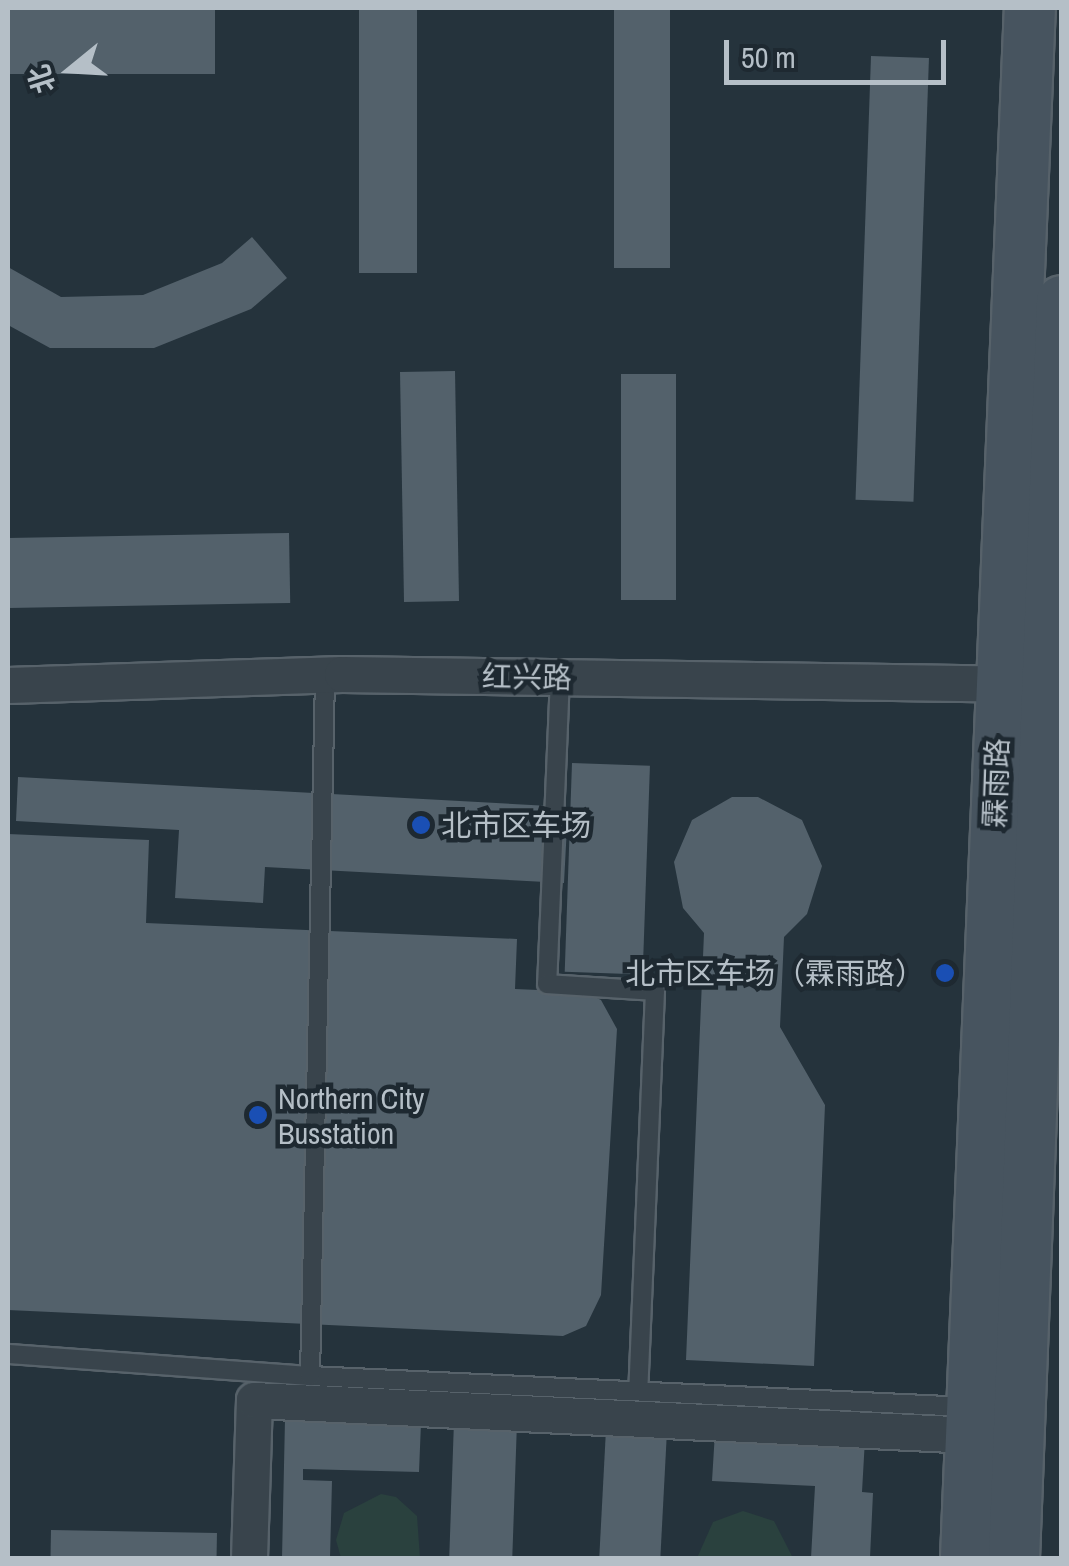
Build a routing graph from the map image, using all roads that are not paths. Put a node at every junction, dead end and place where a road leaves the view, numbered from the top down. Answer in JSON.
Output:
{"nodes":[{"id":1,"x":1030,"y":8,"type":"edge"},
{"id":2,"x":1062,"y":302,"type":"edge"},
{"id":3,"x":325,"y":675,"type":"junction"},
{"id":4,"x":560,"y":678,"type":"junction"},
{"id":5,"x":1023,"y":684,"type":"junction"},
{"id":6,"x":8,"y":685,"type":"edge"},
{"id":7,"x":8,"y":1354,"type":"edge"},
{"id":8,"x":310,"y":1376,"type":"junction"},
{"id":9,"x":638,"y":1391,"type":"junction"},
{"id":10,"x":973,"y":1421,"type":"junction"},
{"id":11,"x":249,"y":1558,"type":"edge"},
{"id":12,"x":966,"y":1558,"type":"edge"},
{"id":13,"x":1014,"y":1558,"type":"edge"}],
"edges":[{"from":1,"to":5,"type":"main road","name":"霖雨路"},
{"from":2,"to":5,"type":"main road","name":"霖雨路"},
{"from":3,"to":4,"type":"street","name":"红兴路"},
{"from":3,"to":6,"type":"street","name":"红兴路"},
{"from":3,"to":8,"type":"lane"},
{"from":4,"to":5,"type":"street","name":"红兴路"},
{"from":4,"to":9,"type":"lane"},
{"from":5,"to":10,"type":"main road","name":"霖雨路"},
{"from":5,"to":13,"type":"main road","name":"霖雨路"},
{"from":7,"to":8,"type":"lane"},
{"from":8,"to":9,"type":"lane"},
{"from":9,"to":10,"type":"lane"},
{"from":10,"to":11,"type":"street"},
{"from":10,"to":12,"type":"main road","name":"霖雨路"}]}
